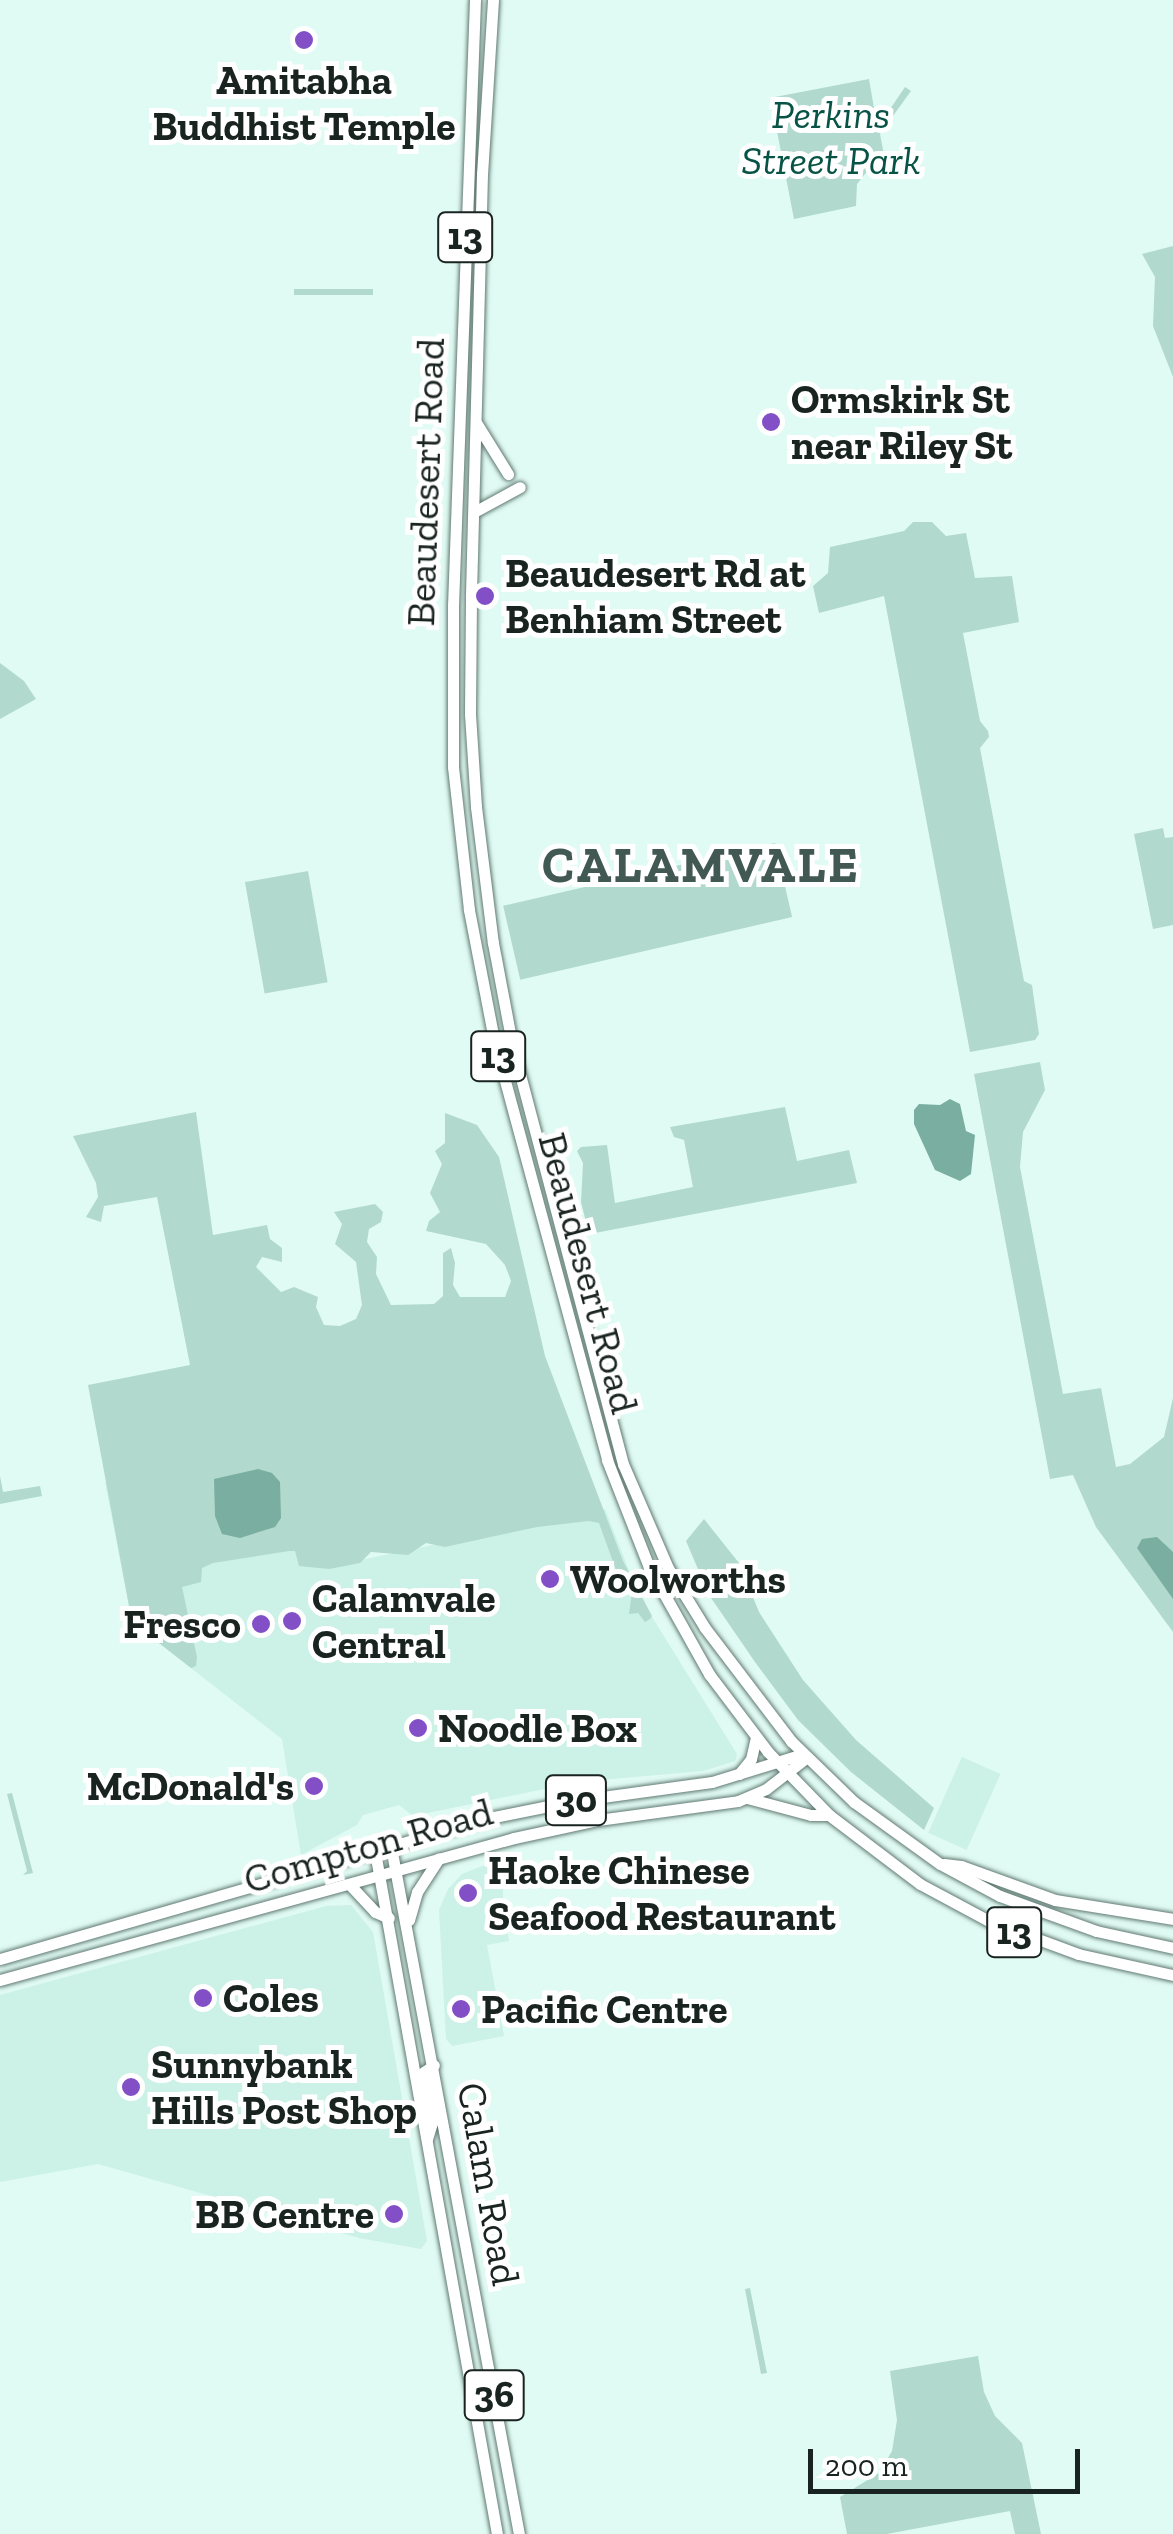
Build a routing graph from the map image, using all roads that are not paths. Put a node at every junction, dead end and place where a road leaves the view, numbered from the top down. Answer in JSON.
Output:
{"nodes":[{"id":1,"x":474,"y":0,"type":"edge"},
{"id":2,"x":493,"y":0,"type":"edge"},
{"id":3,"x":477,"y":424,"type":"junction"},
{"id":4,"x":508,"y":474,"type":"dead end"},
{"id":5,"x":520,"y":486,"type":"dead end"},
{"id":6,"x":474,"y":512,"type":"junction"},
{"id":7,"x":756,"y":1738,"type":"junction"},
{"id":8,"x":804,"y":1756,"type":"junction"},
{"id":9,"x":783,"y":1768,"type":"junction"},
{"id":10,"x":738,"y":1774,"type":"junction"},
{"id":11,"x":747,"y":1798,"type":"junction"},
{"id":12,"x":830,"y":1815,"type":"junction"},
{"id":13,"x":392,"y":1847,"type":"junction"},
{"id":14,"x":374,"y":1852,"type":"junction"},
{"id":15,"x":440,"y":1858,"type":"junction"},
{"id":16,"x":940,"y":1864,"type":"junction"},
{"id":17,"x":398,"y":1870,"type":"junction"},
{"id":18,"x":380,"y":1876,"type":"junction"},
{"id":19,"x":350,"y":1885,"type":"junction"},
{"id":20,"x":389,"y":1918,"type":"junction"},
{"id":21,"x":1173,"y":1919,"type":"edge"},
{"id":22,"x":408,"y":1922,"type":"junction"},
{"id":23,"x":1173,"y":1948,"type":"edge"},
{"id":24,"x":0,"y":1959,"type":"edge"},
{"id":25,"x":1173,"y":1974,"type":"edge"},
{"id":26,"x":0,"y":1980,"type":"edge"},
{"id":27,"x":434,"y":2065,"type":"junction"},
{"id":28,"x":425,"y":2143,"type":"junction"},
{"id":29,"x":497,"y":2534,"type":"edge"},
{"id":30,"x":519,"y":2534,"type":"edge"}],
"edges":[{"from":1,"to":7,"type":"main road","name":"Beaudesert Road","number":"13"},
{"from":2,"to":3,"type":"main road","name":"Beaudesert Road","number":"13"},
{"from":3,"to":4,"type":"main road"},
{"from":3,"to":6,"type":"main road","name":"Beaudesert Road","number":"13"},
{"from":5,"to":6,"type":"main road"},
{"from":6,"to":8,"type":"main road","name":"Beaudesert Road","number":"13"},
{"from":7,"to":9,"type":"main road","name":"Beaudesert Road","number":"13"},
{"from":7,"to":10,"type":"main road"},
{"from":8,"to":9,"type":"main road","name":"Compton Road","number":"30"},
{"from":8,"to":16,"type":"main road","name":"Beaudesert Road","number":"13"},
{"from":9,"to":10,"type":"main road","name":"Compton Road","number":"30"},
{"from":9,"to":11,"type":"main road","name":"Compton Road"},
{"from":9,"to":12,"type":"main road","name":"Beaudesert Road","number":"13"},
{"from":10,"to":13,"type":"main road","name":"Compton Road","number":"30"},
{"from":11,"to":12,"type":"main road","number":"30"},
{"from":11,"to":15,"type":"main road","name":"Compton Road","number":"30"},
{"from":12,"to":25,"type":"main road","name":"Beaudesert Road","number":"13"},
{"from":13,"to":14,"type":"main road","name":"Compton Road","number":"30"},
{"from":13,"to":17,"type":"main road","name":"Calam Road","number":"36"},
{"from":14,"to":18,"type":"main road","name":"Calam Road","number":"36"},
{"from":14,"to":24,"type":"main road","name":"Compton Road","number":"30"},
{"from":15,"to":17,"type":"main road","name":"Compton Road","number":"30"},
{"from":15,"to":22,"type":"main road"},
{"from":16,"to":21,"type":"main road"},
{"from":16,"to":23,"type":"main road","name":"Beaudesert Road","number":"13"},
{"from":17,"to":18,"type":"main road","name":"Compton Road","number":"30"},
{"from":17,"to":22,"type":"main road","name":"Calam Road","number":"36"},
{"from":18,"to":19,"type":"main road","name":"Compton Road","number":"30"},
{"from":18,"to":20,"type":"main road","name":"Calam Road","number":"36"},
{"from":19,"to":20,"type":"main road"},
{"from":19,"to":26,"type":"main road","name":"Compton Road","number":"30"},
{"from":20,"to":28,"type":"main road","name":"Calam Road","number":"36"},
{"from":22,"to":27,"type":"main road","name":"Calam Road","number":"36"},
{"from":27,"to":28,"type":"main road"},
{"from":27,"to":30,"type":"main road","name":"Calam Road","number":"36"},
{"from":28,"to":29,"type":"main road","name":"Calam Road","number":"36"}]}
